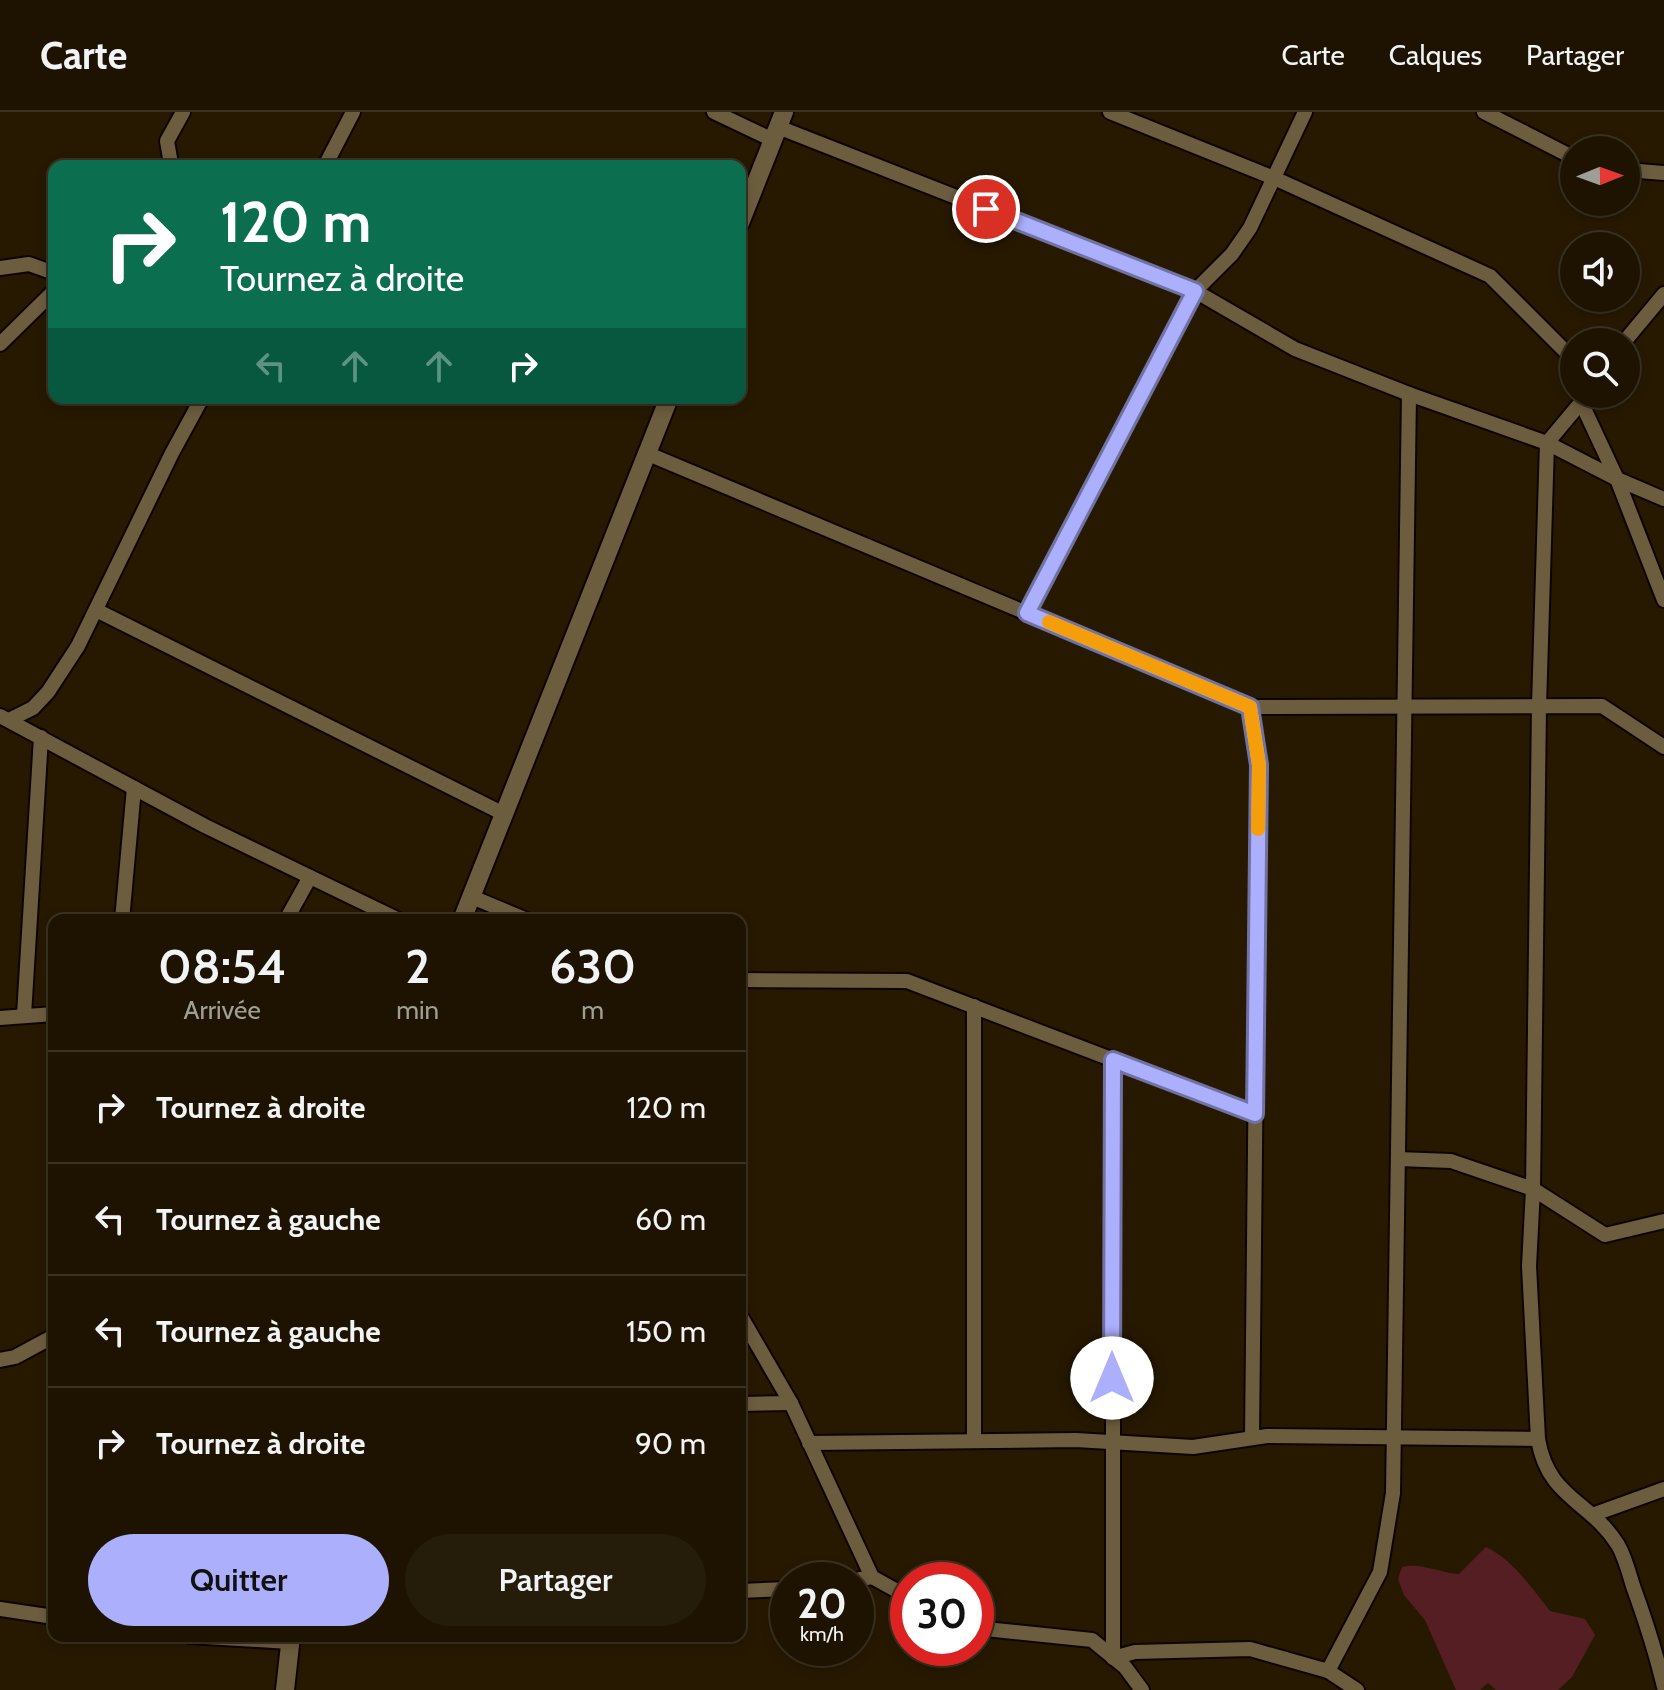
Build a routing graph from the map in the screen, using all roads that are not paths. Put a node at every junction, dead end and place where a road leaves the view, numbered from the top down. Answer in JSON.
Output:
{"nodes":[{"id":1,"x":183,"y":112,"type":"edge"},
{"id":2,"x":353,"y":112,"type":"edge"},
{"id":3,"x":714,"y":112,"type":"edge"},
{"id":4,"x":1110,"y":112,"type":"edge"},
{"id":5,"x":1305,"y":112,"type":"edge"},
{"id":6,"x":1484,"y":112,"type":"edge"},
{"id":7,"x":778,"y":126,"type":"edge"},
{"id":8,"x":1560,"y":151,"type":"edge"},
{"id":9,"x":173,"y":160,"type":"edge"},
{"id":10,"x":328,"y":160,"type":"edge"},
{"id":11,"x":1640,"y":171,"type":"edge"},
{"id":12,"x":1664,"y":173,"type":"edge"},
{"id":13,"x":1274,"y":178,"type":"junction"},
{"id":14,"x":746,"y":208,"type":"edge"},
{"id":15,"x":0,"y":268,"type":"edge"},
{"id":16,"x":48,"y":271,"type":"edge"},
{"id":17,"x":1195,"y":291,"type":"junction"},
{"id":18,"x":1664,"y":294,"type":"edge"},
{"id":19,"x":48,"y":297,"type":"edge"},
{"id":20,"x":1636,"y":328,"type":"edge"},
{"id":21,"x":0,"y":344,"type":"edge"},
{"id":22,"x":1560,"y":346,"type":"edge"},
{"id":23,"x":1409,"y":394,"type":"junction"},
{"id":24,"x":199,"y":404,"type":"edge"},
{"id":25,"x":666,"y":404,"type":"edge"},
{"id":26,"x":1577,"y":408,"type":"edge"},
{"id":27,"x":1589,"y":408,"type":"edge"},
{"id":28,"x":1547,"y":443,"type":"junction"},
{"id":29,"x":646,"y":453,"type":"junction"},
{"id":30,"x":1617,"y":479,"type":"junction"},
{"id":31,"x":1664,"y":499,"type":"edge"},
{"id":32,"x":1664,"y":600,"type":"edge"},
{"id":33,"x":96,"y":610,"type":"junction"},
{"id":34,"x":1027,"y":613,"type":"junction"},
{"id":35,"x":1404,"y":706,"type":"junction"},
{"id":36,"x":1539,"y":706,"type":"junction"},
{"id":37,"x":1250,"y":707,"type":"junction"},
{"id":38,"x":4,"y":718,"type":"edge"},
{"id":39,"x":41,"y":737,"type":"junction"},
{"id":40,"x":1664,"y":747,"type":"edge"},
{"id":41,"x":134,"y":788,"type":"junction"},
{"id":42,"x":504,"y":814,"type":"junction"},
{"id":43,"x":310,"y":877,"type":"junction"},
{"id":44,"x":472,"y":897,"type":"junction"},
{"id":45,"x":123,"y":914,"type":"edge"},
{"id":46,"x":289,"y":914,"type":"edge"},
{"id":47,"x":387,"y":914,"type":"edge"},
{"id":48,"x":465,"y":914,"type":"edge"},
{"id":49,"x":513,"y":914,"type":"edge"},
{"id":50,"x":746,"y":980,"type":"edge"},
{"id":51,"x":974,"y":1006,"type":"junction"},
{"id":52,"x":48,"y":1014,"type":"edge"},
{"id":53,"x":24,"y":1015,"type":"junction"},
{"id":54,"x":0,"y":1018,"type":"edge"},
{"id":55,"x":1113,"y":1060,"type":"junction"},
{"id":56,"x":1255,"y":1114,"type":"junction"},
{"id":57,"x":1398,"y":1159,"type":"junction"},
{"id":58,"x":1533,"y":1189,"type":"junction"},
{"id":59,"x":1664,"y":1221,"type":"edge"},
{"id":60,"x":746,"y":1325,"type":"edge"},
{"id":61,"x":48,"y":1339,"type":"edge"},
{"id":62,"x":0,"y":1360,"type":"edge"},
{"id":63,"x":791,"y":1403,"type":"junction"},
{"id":64,"x":746,"y":1404,"type":"edge"},
{"id":65,"x":1394,"y":1437,"type":"junction"},
{"id":66,"x":1252,"y":1438,"type":"junction"},
{"id":67,"x":1538,"y":1439,"type":"junction"},
{"id":68,"x":974,"y":1441,"type":"junction"},
{"id":69,"x":1112,"y":1442,"type":"junction"},
{"id":70,"x":809,"y":1443,"type":"junction"},
{"id":71,"x":1664,"y":1489,"type":"edge"},
{"id":72,"x":1592,"y":1515,"type":"junction"},
{"id":73,"x":865,"y":1562,"type":"edge"},
{"id":74,"x":770,"y":1590,"type":"edge"},
{"id":75,"x":746,"y":1591,"type":"edge"},
{"id":76,"x":0,"y":1609,"type":"edge"},
{"id":77,"x":48,"y":1616,"type":"edge"},
{"id":78,"x":994,"y":1630,"type":"edge"},
{"id":79,"x":290,"y":1642,"type":"edge"},
{"id":80,"x":1113,"y":1658,"type":"junction"},
{"id":81,"x":1328,"y":1671,"type":"junction"},
{"id":82,"x":1664,"y":1687,"type":"edge"},
{"id":83,"x":285,"y":1690,"type":"edge"},
{"id":84,"x":1142,"y":1690,"type":"edge"},
{"id":85,"x":1357,"y":1690,"type":"edge"}],
"edges":[{"from":1,"to":9,"type":"street"},
{"from":2,"to":10,"type":"street"},
{"from":3,"to":7,"type":"street"},
{"from":4,"to":13,"type":"street"},
{"from":5,"to":13,"type":"street"},
{"from":6,"to":8,"type":"street"},
{"from":7,"to":14,"type":"street"},
{"from":7,"to":17,"type":"street"},
{"from":11,"to":12,"type":"street"},
{"from":13,"to":17,"type":"street"},
{"from":13,"to":22,"type":"street"},
{"from":15,"to":16,"type":"street"},
{"from":17,"to":23,"type":"street"},
{"from":17,"to":34,"type":"street"},
{"from":18,"to":20,"type":"street"},
{"from":19,"to":21,"type":"street"},
{"from":23,"to":28,"type":"street"},
{"from":23,"to":35,"type":"street"},
{"from":24,"to":33,"type":"street"},
{"from":25,"to":29,"type":"street"},
{"from":26,"to":28,"type":"street"},
{"from":27,"to":30,"type":"street"},
{"from":28,"to":30,"type":"street"},
{"from":28,"to":36,"type":"street"},
{"from":29,"to":34,"type":"street"},
{"from":29,"to":42,"type":"street"},
{"from":30,"to":31,"type":"street"},
{"from":30,"to":32,"type":"street"},
{"from":33,"to":38,"type":"street"},
{"from":33,"to":42,"type":"street"},
{"from":34,"to":37,"type":"street"},
{"from":35,"to":36,"type":"street"},
{"from":35,"to":37,"type":"street"},
{"from":35,"to":57,"type":"street"},
{"from":36,"to":40,"type":"street"},
{"from":36,"to":58,"type":"street"},
{"from":37,"to":56,"type":"street"},
{"from":38,"to":39,"type":"street"},
{"from":39,"to":41,"type":"street"},
{"from":39,"to":53,"type":"street"},
{"from":41,"to":43,"type":"street"},
{"from":41,"to":45,"type":"street"},
{"from":42,"to":44,"type":"street"},
{"from":43,"to":46,"type":"street"},
{"from":43,"to":47,"type":"street"},
{"from":44,"to":48,"type":"street"},
{"from":44,"to":49,"type":"street"},
{"from":50,"to":51,"type":"street"},
{"from":51,"to":55,"type":"street"},
{"from":51,"to":68,"type":"street"},
{"from":52,"to":53,"type":"street"},
{"from":53,"to":54,"type":"street"},
{"from":55,"to":56,"type":"street"},
{"from":55,"to":69,"type":"street"},
{"from":56,"to":66,"type":"street"},
{"from":57,"to":58,"type":"street"},
{"from":57,"to":65,"type":"street"},
{"from":58,"to":59,"type":"street"},
{"from":58,"to":67,"type":"street"},
{"from":60,"to":63,"type":"street"},
{"from":61,"to":62,"type":"street"},
{"from":63,"to":64,"type":"street"},
{"from":63,"to":70,"type":"street"},
{"from":65,"to":66,"type":"street"},
{"from":65,"to":67,"type":"street"},
{"from":65,"to":81,"type":"street"},
{"from":66,"to":69,"type":"street"},
{"from":67,"to":72,"type":"street"},
{"from":68,"to":69,"type":"street"},
{"from":68,"to":70,"type":"street"},
{"from":69,"to":80,"type":"street"},
{"from":70,"to":73,"type":"street"},
{"from":71,"to":72,"type":"street"},
{"from":72,"to":82,"type":"street"},
{"from":74,"to":75,"type":"street"},
{"from":76,"to":77,"type":"street"},
{"from":78,"to":80,"type":"street"},
{"from":79,"to":83,"type":"street"},
{"from":80,"to":81,"type":"street"},
{"from":80,"to":84,"type":"street"},
{"from":81,"to":85,"type":"street"}]}
